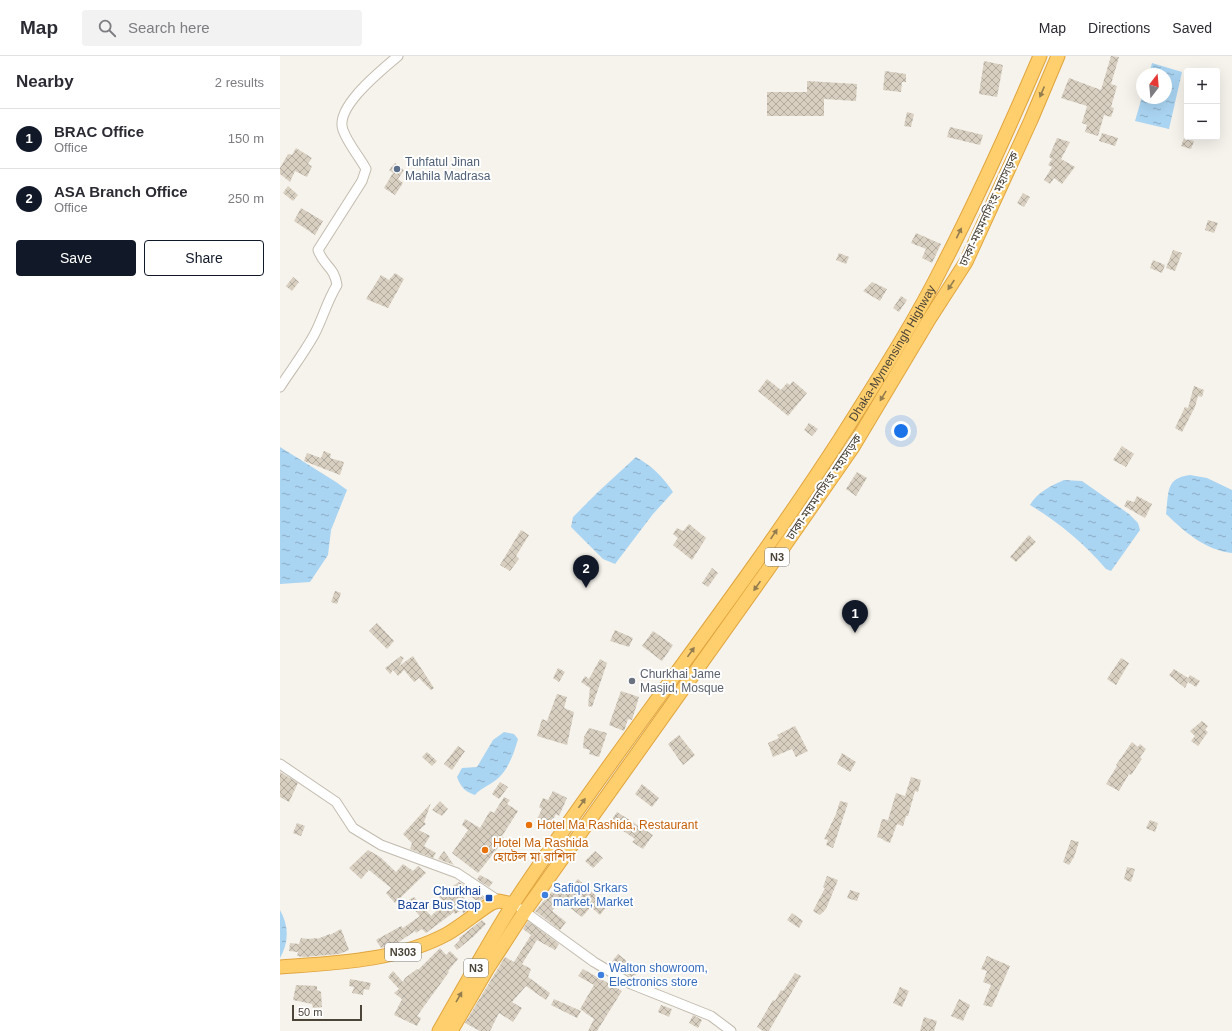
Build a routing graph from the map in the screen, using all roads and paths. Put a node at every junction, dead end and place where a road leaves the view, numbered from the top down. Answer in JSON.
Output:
{"nodes":[{"id":1,"x":398,"y":56,"type":"edge"},
{"id":2,"x":1040,"y":56,"type":"edge"},
{"id":3,"x":1058,"y":56,"type":"edge"},
{"id":4,"x":280,"y":388,"type":"edge"},
{"id":5,"x":280,"y":764,"type":"edge"},
{"id":6,"x":499,"y":901,"type":"junction"},
{"id":7,"x":513,"y":904,"type":"junction"},
{"id":8,"x":525,"y":911,"type":"junction"},
{"id":9,"x":280,"y":966,"type":"edge"},
{"id":10,"x":439,"y":1031,"type":"edge"},
{"id":11,"x":452,"y":1031,"type":"edge"},
{"id":12,"x":731,"y":1031,"type":"edge"}],
"edges":[{"from":1,"to":4,"type":"street"},
{"from":7,"to":2,"type":"highway","name":"Dhaka-Mymensingh Highway","number":"N3","one_way":true},
{"from":3,"to":8,"type":"highway","name":"ঢাকা-ময়মনসিংহ মহাসড়ক","number":"N3","one_way":true},
{"from":5,"to":6,"type":"street"},
{"from":6,"to":7,"type":"highway"},
{"from":6,"to":9,"type":"highway","number":"N303"},
{"from":7,"to":8,"type":"street"},
{"from":10,"to":7,"type":"highway","number":"N3","one_way":true},
{"from":8,"to":11,"type":"highway","name":"ঢাকা-ময়মনসিংহ মহাসড়ক","number":"N3"},
{"from":8,"to":12,"type":"street"}]}
